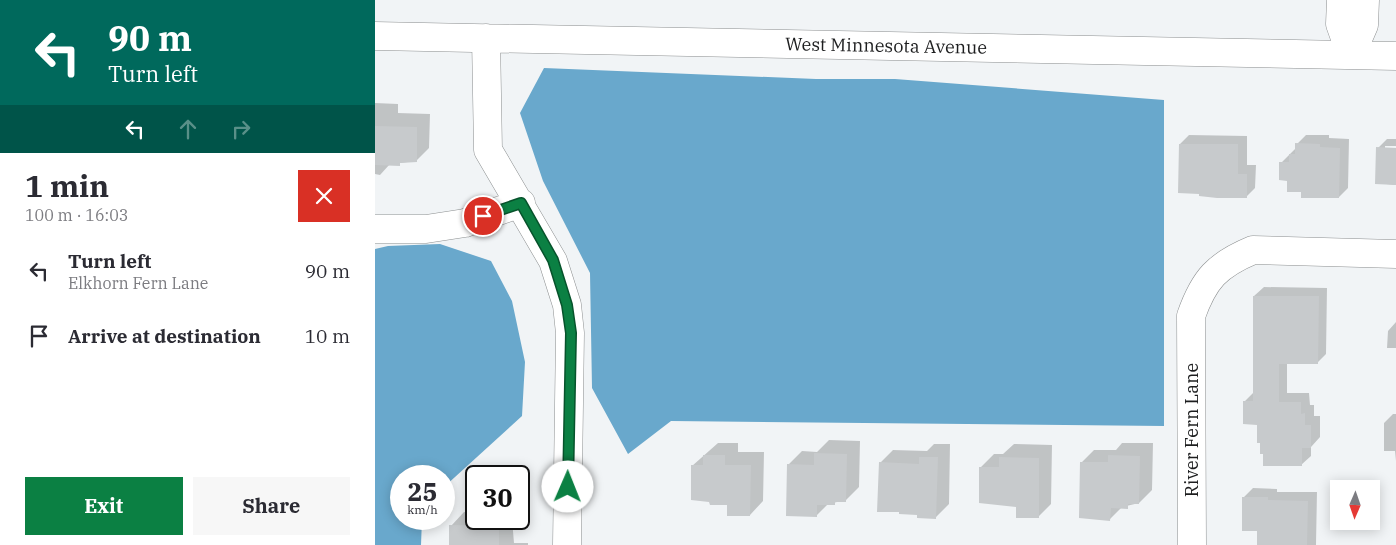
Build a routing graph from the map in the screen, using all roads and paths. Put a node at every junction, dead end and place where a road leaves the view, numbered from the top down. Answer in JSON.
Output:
{"nodes":[{"id":1,"x":1341,"y":0,"type":"edge"},
{"id":2,"x":1365,"y":0,"type":"edge"},
{"id":3,"x":375,"y":36,"type":"edge"},
{"id":4,"x":486,"y":38,"type":"junction"},
{"id":5,"x":1351,"y":55,"type":"junction"},
{"id":6,"x":1396,"y":56,"type":"edge"},
{"id":7,"x":521,"y":203,"type":"junction"},
{"id":8,"x":375,"y":229,"type":"edge"},
{"id":9,"x":1396,"y":254,"type":"edge"},
{"id":10,"x":567,"y":545,"type":"edge"},
{"id":11,"x":1192,"y":545,"type":"edge"}],
"edges":[{"from":1,"to":5,"type":"street"},
{"from":2,"to":5,"type":"street"},
{"from":3,"to":4,"type":"street","name":"West Minnesota Avenue"},
{"from":4,"to":5,"type":"street","name":"West Minnesota Avenue"},
{"from":4,"to":7,"type":"street"},
{"from":5,"to":6,"type":"street","name":"West Minnesota Avenue"},
{"from":7,"to":8,"type":"street"},
{"from":7,"to":10,"type":"street"},
{"from":9,"to":11,"type":"street","name":"River Fern Lane"}]}
